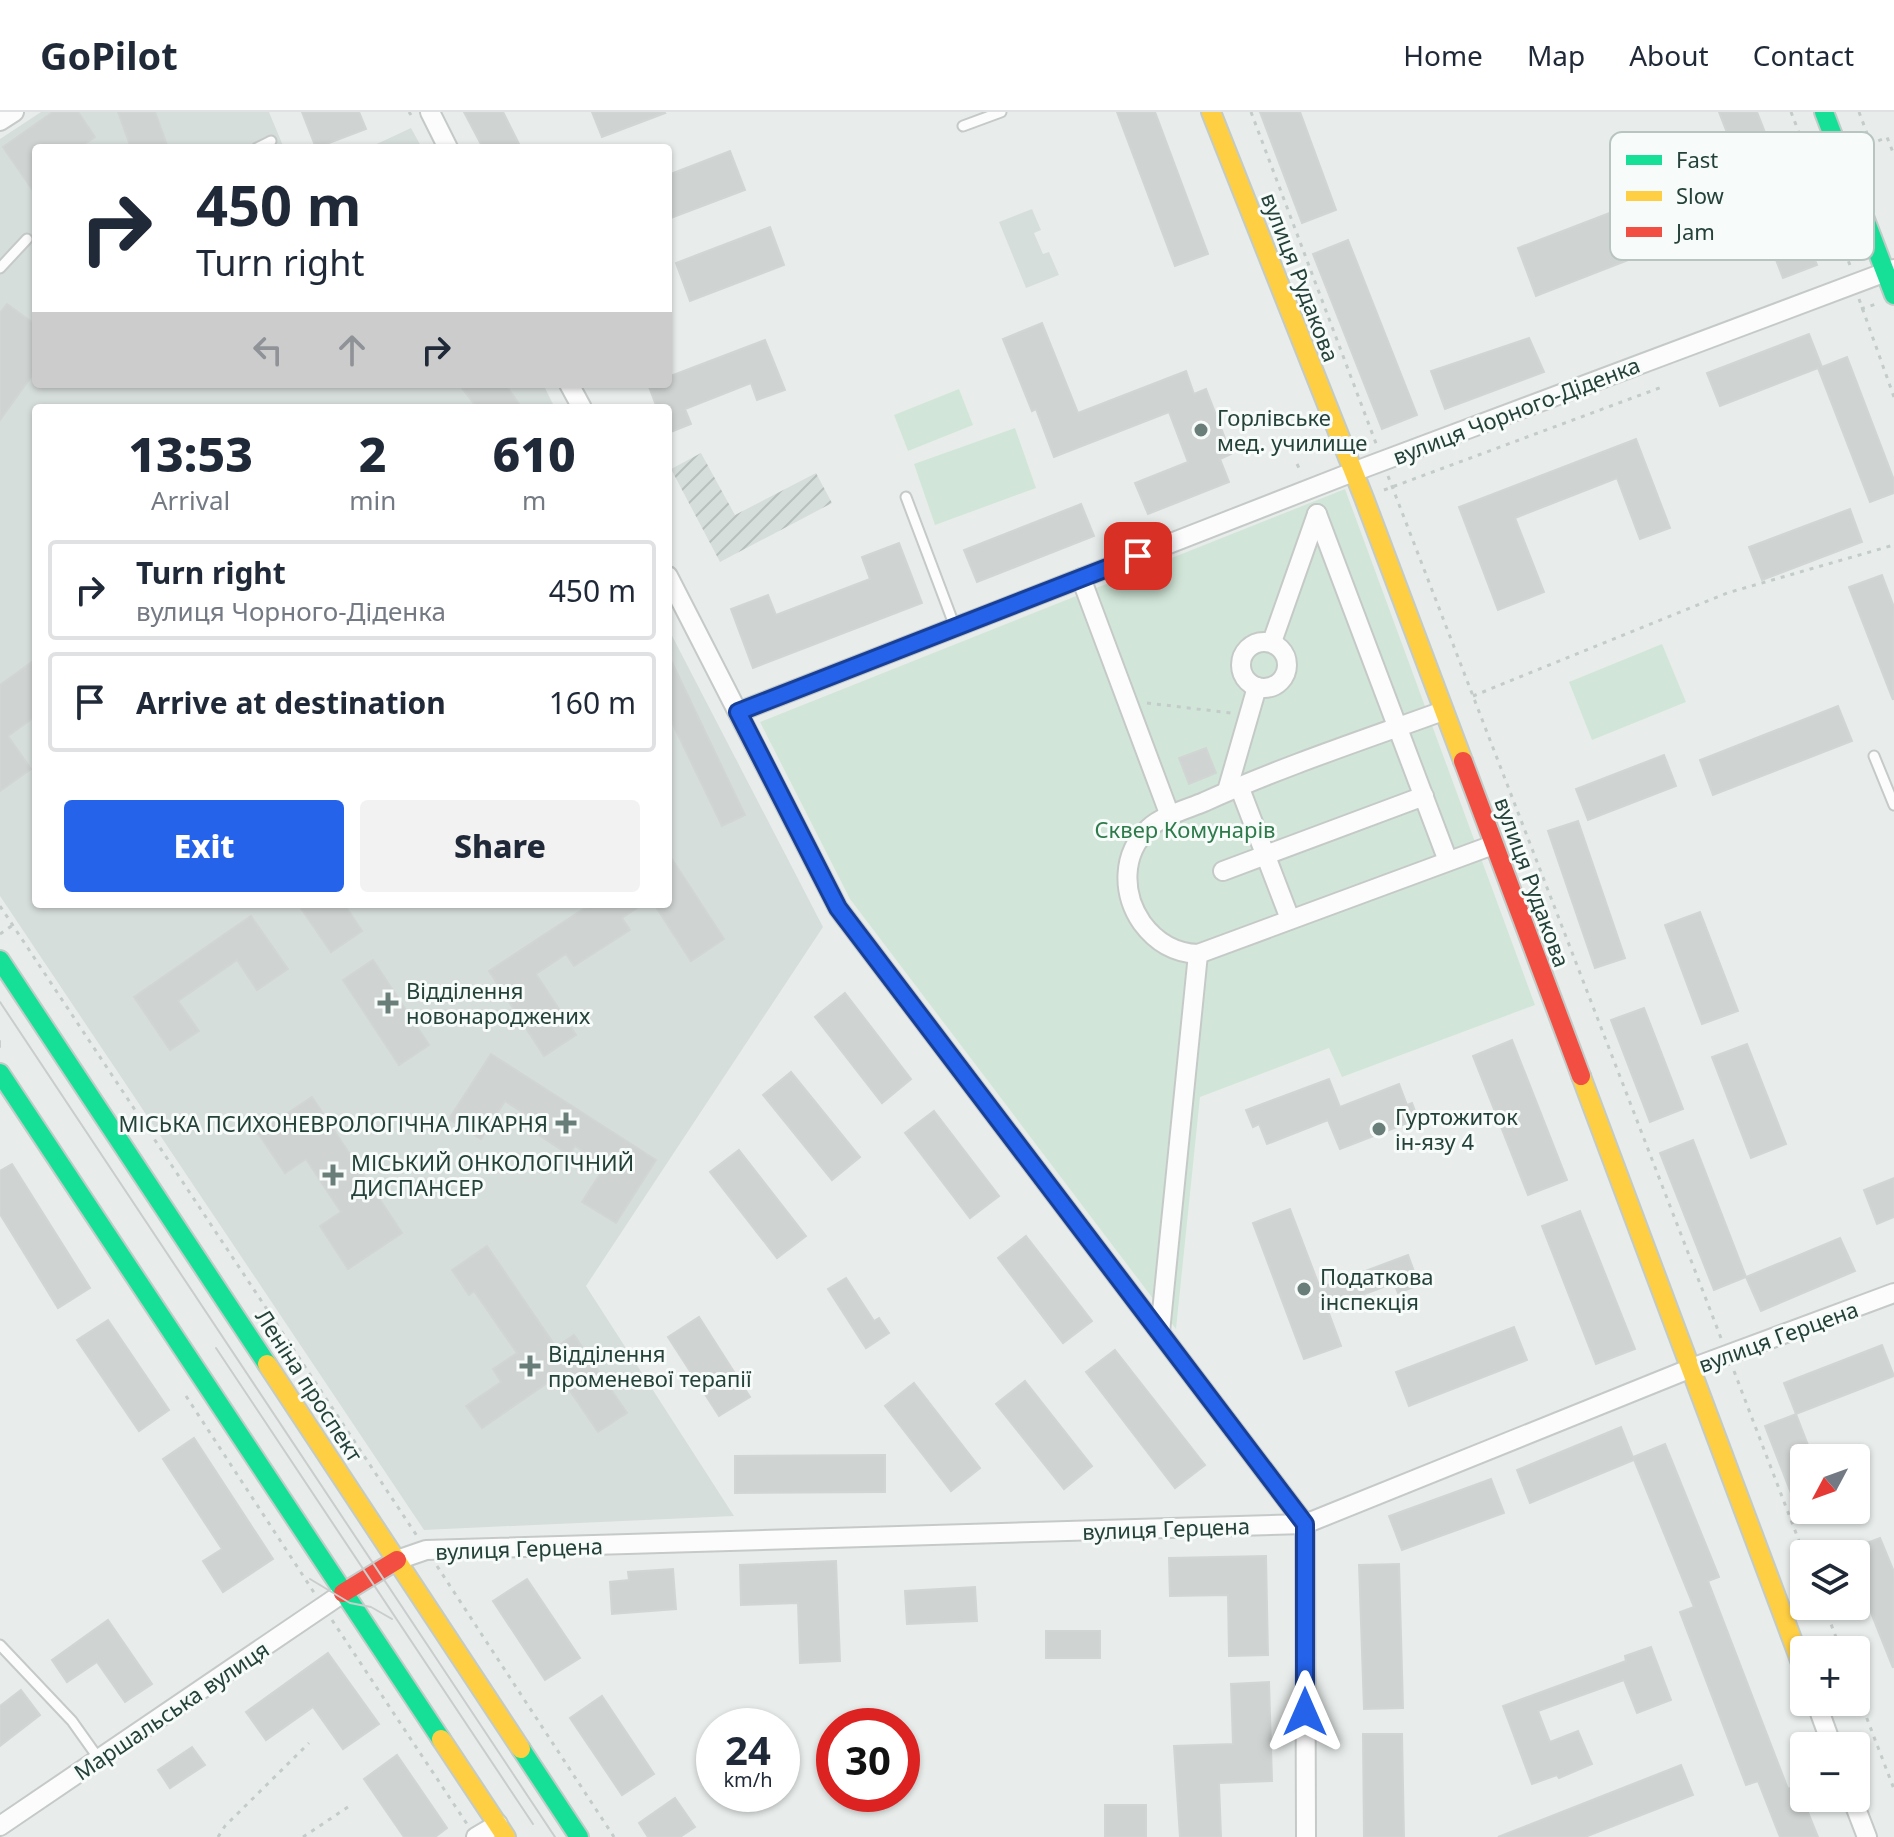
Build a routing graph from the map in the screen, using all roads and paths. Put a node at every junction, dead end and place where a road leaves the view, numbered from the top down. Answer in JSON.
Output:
{"nodes":[{"id":1,"x":14,"y":112,"type":"edge"},
{"id":2,"x":1001,"y":112,"type":"edge"},
{"id":3,"x":1211,"y":112,"type":"edge"},
{"id":4,"x":1251,"y":112,"type":"edge"},
{"id":5,"x":1791,"y":112,"type":"edge"},
{"id":6,"x":1824,"y":112,"type":"edge"},
{"id":7,"x":1859,"y":112,"type":"edge"},
{"id":8,"x":417,"y":113,"type":"edge"},
{"id":9,"x":0,"y":121,"type":"edge"},
{"id":10,"x":963,"y":126,"type":"dead end"},
{"id":11,"x":1799,"y":132,"type":"edge"},
{"id":12,"x":1832,"y":132,"type":"edge"},
{"id":13,"x":1866,"y":132,"type":"edge"},
{"id":14,"x":271,"y":141,"type":"dead end"},
{"id":15,"x":1874,"y":143,"type":"edge"},
{"id":16,"x":265,"y":144,"type":"edge"},
{"id":17,"x":444,"y":144,"type":"edge"},
{"id":18,"x":1894,"y":155,"type":"edge"},
{"id":19,"x":1874,"y":233,"type":"edge"},
{"id":20,"x":27,"y":239,"type":"dead end"},
{"id":21,"x":1848,"y":260,"type":"edge"},
{"id":22,"x":0,"y":268,"type":"edge"},
{"id":23,"x":1890,"y":270,"type":"edge"},
{"id":24,"x":1856,"y":282,"type":"junction"},
{"id":25,"x":1894,"y":295,"type":"edge"},
{"id":26,"x":1662,"y":387,"type":"dead end"},
{"id":27,"x":1894,"y":397,"type":"edge"},
{"id":28,"x":1382,"y":461,"type":"junction"},
{"id":29,"x":1353,"y":472,"type":"junction"},
{"id":30,"x":1393,"y":486,"type":"junction"},
{"id":31,"x":906,"y":497,"type":"dead end"},
{"id":32,"x":1364,"y":498,"type":"junction"},
{"id":33,"x":1894,"y":545,"type":"edge"},
{"id":34,"x":1081,"y":578,"type":"junction"},
{"id":35,"x":672,"y":584,"type":"edge"},
{"id":36,"x":955,"y":627,"type":"junction"},
{"id":37,"x":1272,"y":642,"type":"junction"},
{"id":38,"x":1257,"y":687,"type":"junction"},
{"id":39,"x":1472,"y":697,"type":"junction"},
{"id":40,"x":1127,"y":701,"type":"junction"},
{"id":41,"x":1443,"y":711,"type":"junction"},
{"id":42,"x":738,"y":712,"type":"junction"},
{"id":43,"x":1249,"y":715,"type":"junction"},
{"id":44,"x":1398,"y":728,"type":"junction"},
{"id":45,"x":1874,"y":756,"type":"dead end"},
{"id":46,"x":1233,"y":788,"type":"junction"},
{"id":47,"x":1424,"y":796,"type":"junction"},
{"id":48,"x":1894,"y":805,"type":"edge"},
{"id":49,"x":1170,"y":816,"type":"junction"},
{"id":50,"x":1493,"y":845,"type":"junction"},
{"id":51,"x":1265,"y":855,"type":"junction"},
{"id":52,"x":1448,"y":861,"type":"junction"},
{"id":53,"x":1223,"y":871,"type":"dead end"},
{"id":54,"x":0,"y":906,"type":"edge"},
{"id":55,"x":1290,"y":919,"type":"junction"},
{"id":56,"x":13,"y":925,"type":"junction"},
{"id":57,"x":0,"y":934,"type":"edge"},
{"id":58,"x":1198,"y":954,"type":"junction"},
{"id":59,"x":0,"y":960,"type":"edge"},
{"id":60,"x":0,"y":1073,"type":"edge"},
{"id":61,"x":1894,"y":1293,"type":"edge"},
{"id":62,"x":1160,"y":1332,"type":"junction"},
{"id":63,"x":1727,"y":1355,"type":"junction"},
{"id":64,"x":1689,"y":1369,"type":"junction"},
{"id":65,"x":184,"y":1393,"type":"dead end"},
{"id":66,"x":1305,"y":1524,"type":"junction"},
{"id":67,"x":1799,"y":1540,"type":"edge"},
{"id":68,"x":426,"y":1550,"type":"junction"},
{"id":69,"x":397,"y":1560,"type":"junction"},
{"id":70,"x":343,"y":1593,"type":"junction"},
{"id":71,"x":323,"y":1606,"type":"junction"},
{"id":72,"x":1791,"y":1636,"type":"edge"},
{"id":73,"x":0,"y":1645,"type":"edge"},
{"id":74,"x":1866,"y":1716,"type":"edge"},
{"id":75,"x":309,"y":1743,"type":"dead end"},
{"id":76,"x":99,"y":1759,"type":"junction"},
{"id":77,"x":1894,"y":1789,"type":"edge"},
{"id":78,"x":348,"y":1807,"type":"dead end"},
{"id":79,"x":1857,"y":1812,"type":"edge"},
{"id":80,"x":0,"y":1826,"type":"edge"},
{"id":81,"x":472,"y":1831,"type":"edge"},
{"id":82,"x":502,"y":1831,"type":"edge"},
{"id":83,"x":611,"y":1836,"type":"edge"},
{"id":84,"x":218,"y":1837,"type":"edge"},
{"id":85,"x":303,"y":1837,"type":"edge"},
{"id":86,"x":579,"y":1837,"type":"edge"},
{"id":87,"x":1306,"y":1837,"type":"edge"},
{"id":88,"x":1867,"y":1837,"type":"edge"}],
"edges":[{"from":1,"to":9,"type":"street"},
{"from":2,"to":10,"type":"lane"},
{"from":3,"to":29,"type":"main road","name":"вулиця Рудакова"},
{"from":4,"to":28,"type":"path"},
{"from":5,"to":11,"type":"path"},
{"from":6,"to":12,"type":"main road"},
{"from":7,"to":13,"type":"path"},
{"from":8,"to":17,"type":"street"},
{"from":14,"to":16,"type":"lane"},
{"from":15,"to":18,"type":"path"},
{"from":19,"to":23,"type":"main road"},
{"from":20,"to":22,"type":"lane"},
{"from":21,"to":24,"type":"path"},
{"from":23,"to":24,"type":"street","name":"вулиця Чорного-Діденка"},
{"from":23,"to":25,"type":"main road"},
{"from":24,"to":27,"type":"path"},
{"from":24,"to":28,"type":"street","name":"вулиця Чорного-Діденка"},
{"from":26,"to":30,"type":"path"},
{"from":28,"to":29,"type":"street","name":"вулиця Чорного-Діденка"},
{"from":28,"to":30,"type":"path"},
{"from":29,"to":32,"type":"main road","name":"вулиця Рудакова"},
{"from":29,"to":34,"type":"street","name":"вулиця Чорного-Діденка"},
{"from":30,"to":32,"type":"path"},
{"from":30,"to":39,"type":"path"},
{"from":31,"to":36,"type":"lane"},
{"from":32,"to":41,"type":"main road","name":"вулиця Рудакова"},
{"from":33,"to":39,"type":"path"},
{"from":34,"to":36,"type":"street","name":"вулиця Чорного-Діденка"},
{"from":34,"to":40,"type":"street"},
{"from":35,"to":42,"type":"street"},
{"from":36,"to":42,"type":"street","name":"вулиця Чорного-Діденка"},
{"from":37,"to":38,"type":"street"},
{"from":37,"to":38,"type":"street"},
{"from":37,"to":44,"type":"street"},
{"from":38,"to":43,"type":"street"},
{"from":39,"to":63,"type":"path"},
{"from":40,"to":43,"type":"path"},
{"from":40,"to":49,"type":"street"},
{"from":41,"to":44,"type":"street"},
{"from":41,"to":50,"type":"main road","name":"вулиця Рудакова"},
{"from":42,"to":62,"type":"street"},
{"from":43,"to":46,"type":"street"},
{"from":44,"to":46,"type":"street"},
{"from":44,"to":47,"type":"street"},
{"from":45,"to":48,"type":"lane"},
{"from":46,"to":49,"type":"street"},
{"from":46,"to":51,"type":"street"},
{"from":47,"to":51,"type":"street"},
{"from":47,"to":52,"type":"street"},
{"from":49,"to":58,"type":"street"},
{"from":50,"to":52,"type":"street"},
{"from":50,"to":64,"type":"main road","name":"вулиця Рудакова"},
{"from":51,"to":53,"type":"street"},
{"from":51,"to":55,"type":"street"},
{"from":52,"to":55,"type":"street"},
{"from":54,"to":56,"type":"path"},
{"from":55,"to":58,"type":"street"},
{"from":56,"to":57,"type":"path"},
{"from":56,"to":68,"type":"path"},
{"from":58,"to":62,"type":"street"},
{"from":59,"to":69,"type":"main road","name":"Леніна проспект"},
{"from":60,"to":70,"type":"main road"},
{"from":61,"to":63,"type":"street","name":"вулиця Герцена"},
{"from":62,"to":66,"type":"street"},
{"from":63,"to":64,"type":"street","name":"вулиця Герцена"},
{"from":63,"to":67,"type":"path"},
{"from":64,"to":66,"type":"street","name":"вулиця Герцена"},
{"from":64,"to":72,"type":"main road","name":"вулиця Рудакова"},
{"from":65,"to":71,"type":"path"},
{"from":66,"to":68,"type":"street","name":"вулиця Герцена"},
{"from":66,"to":87,"type":"street"},
{"from":68,"to":69,"type":"street","name":"вулиця Герцена"},
{"from":68,"to":83,"type":"path"},
{"from":69,"to":70,"type":"main road"},
{"from":69,"to":86,"type":"main road","name":"Леніна проспект"},
{"from":70,"to":71,"type":"street","name":"Маршальська вулиця"},
{"from":70,"to":82,"type":"main road"},
{"from":71,"to":76,"type":"street","name":"Маршальська вулиця"},
{"from":71,"to":81,"type":"path"},
{"from":73,"to":76,"type":"lane"},
{"from":74,"to":77,"type":"path"},
{"from":75,"to":84,"type":"path"},
{"from":76,"to":80,"type":"street","name":"Маршальська вулиця"},
{"from":78,"to":85,"type":"path"},
{"from":79,"to":88,"type":"street"},
{"from":81,"to":82,"type":"street"}]}
